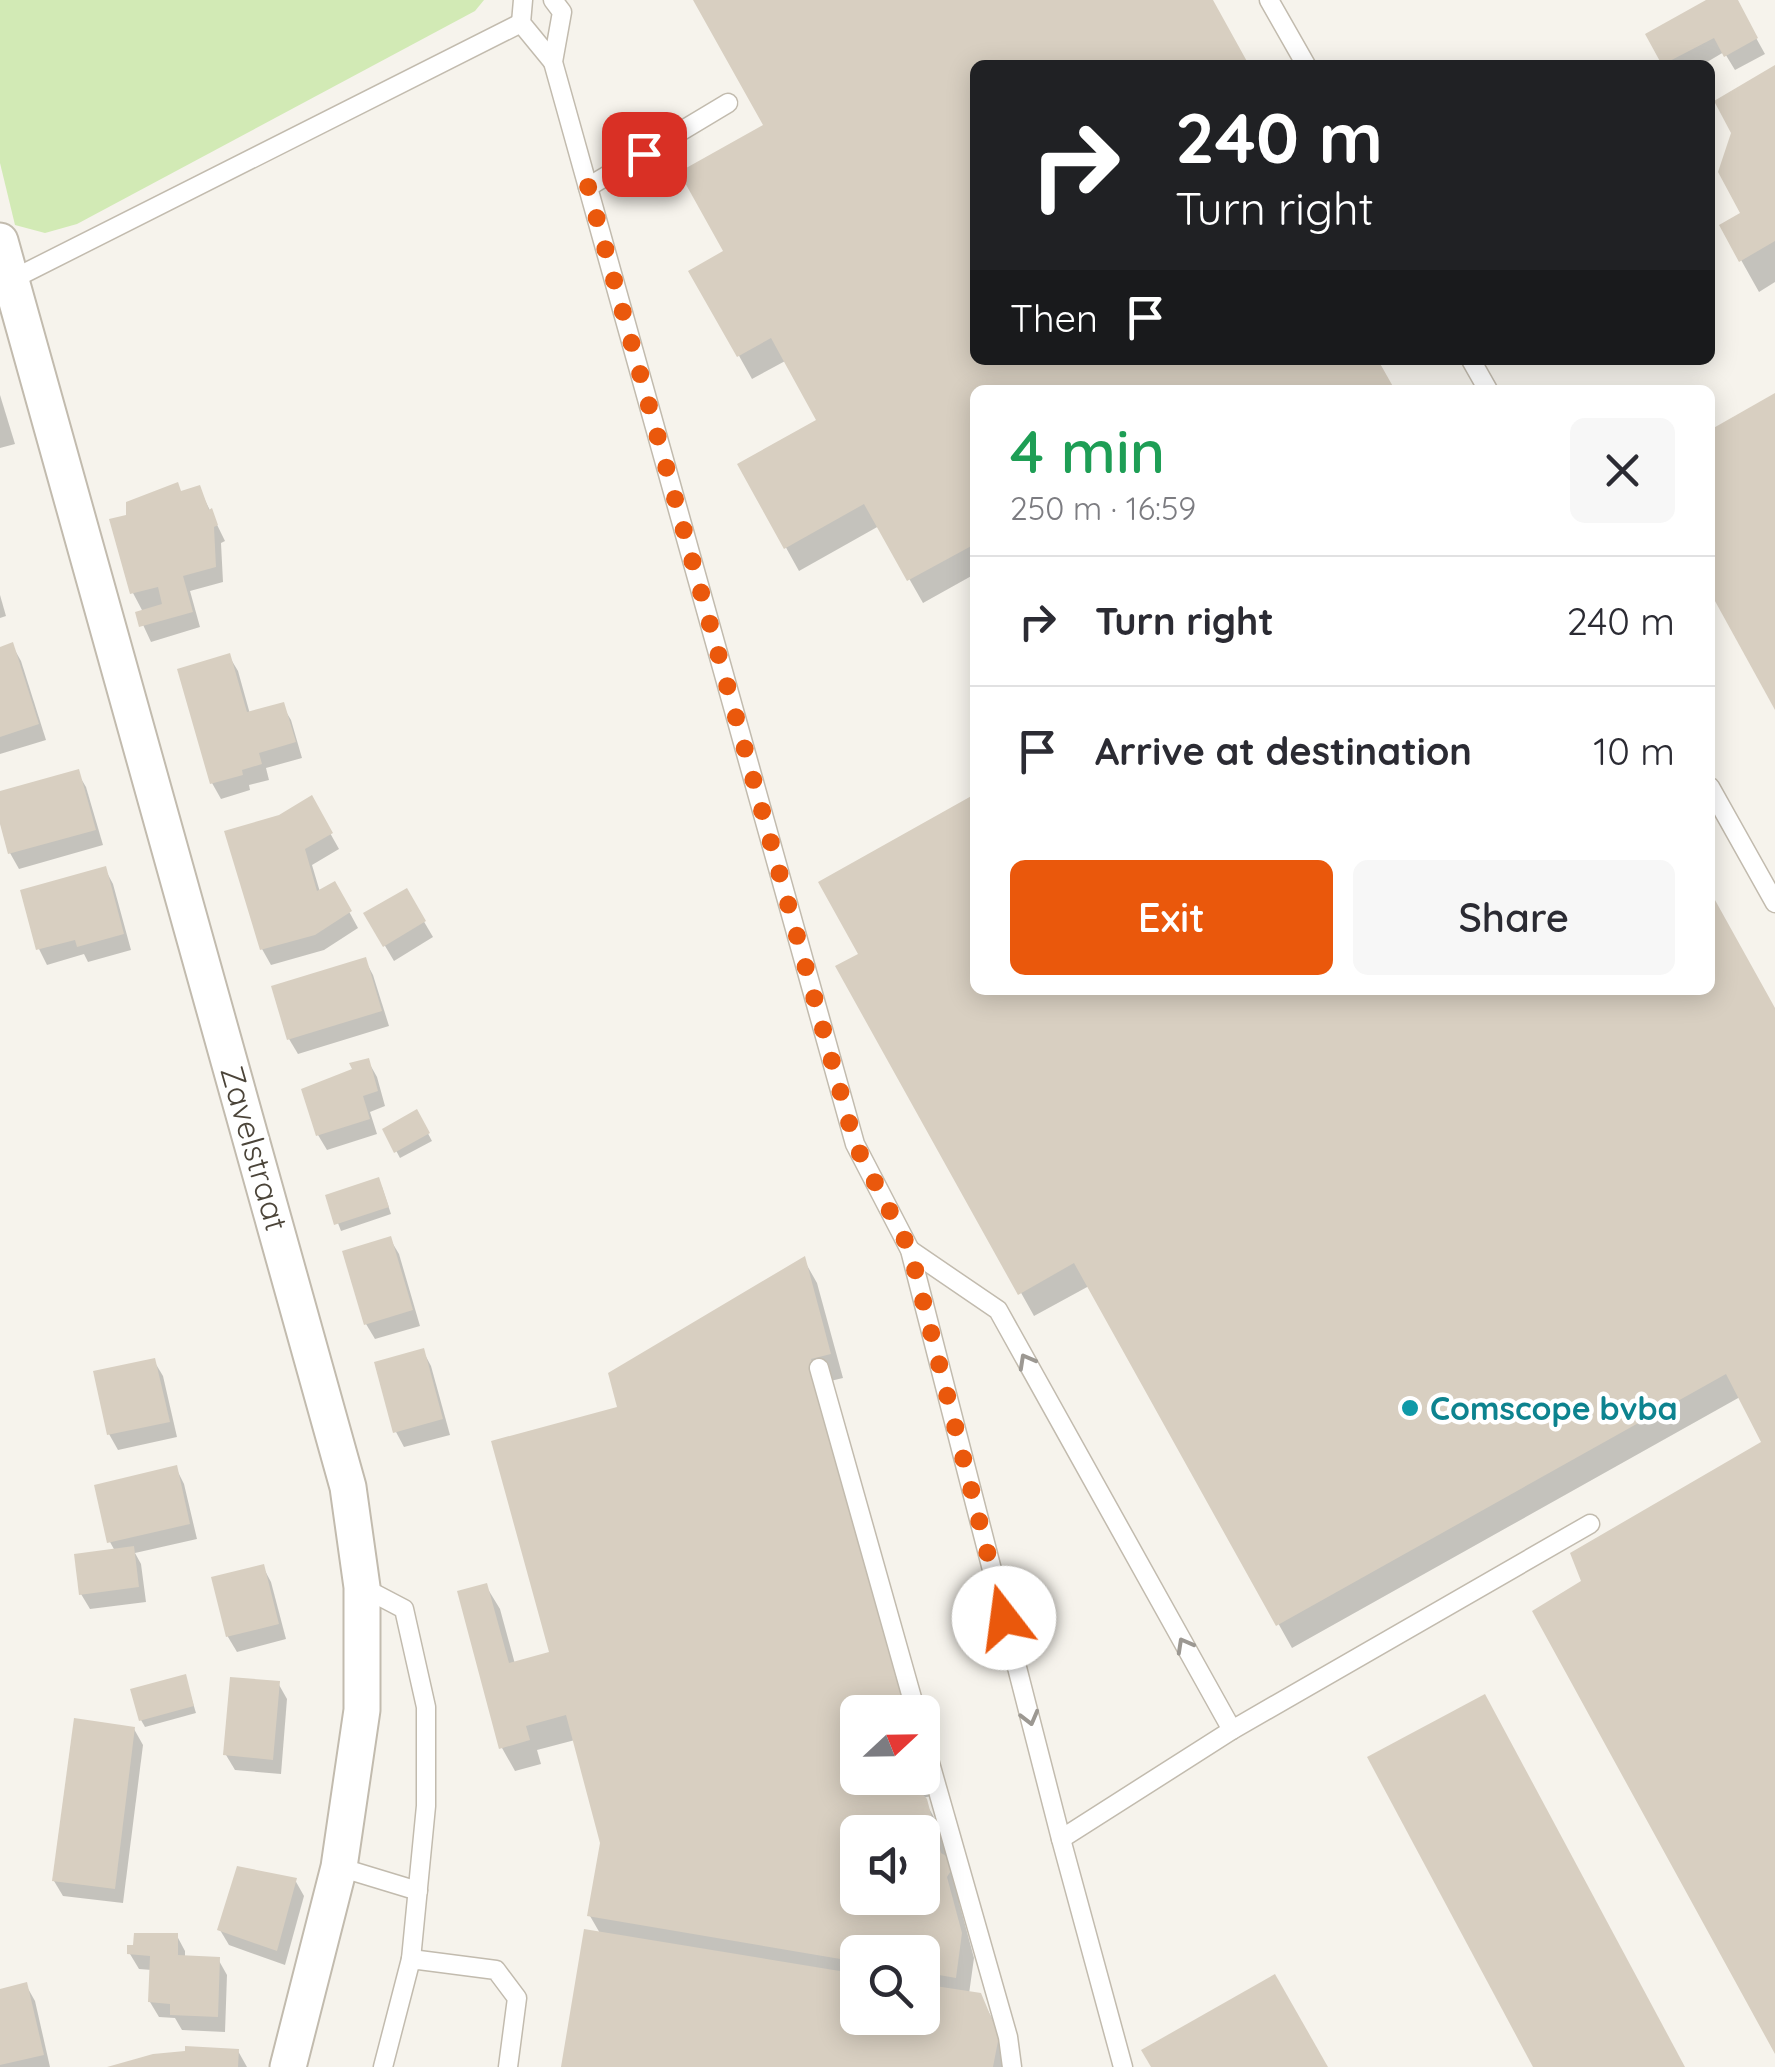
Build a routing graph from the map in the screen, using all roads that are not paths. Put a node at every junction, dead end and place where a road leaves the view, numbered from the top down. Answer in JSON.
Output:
{"nodes":[{"id":1,"x":523,"y":0,"type":"edge"},
{"id":2,"x":552,"y":0,"type":"edge"},
{"id":3,"x":1269,"y":0,"type":"edge"},
{"id":4,"x":521,"y":23,"type":"junction"},
{"id":5,"x":1303,"y":60,"type":"edge"},
{"id":6,"x":553,"y":62,"type":"junction"},
{"id":7,"x":728,"y":103,"type":"dead end"},
{"id":8,"x":588,"y":187,"type":"junction"},
{"id":9,"x":0,"y":242,"type":"edge"},
{"id":10,"x":10,"y":280,"type":"junction"},
{"id":11,"x":1715,"y":795,"type":"edge"},
{"id":12,"x":1775,"y":902,"type":"edge"},
{"id":13,"x":910,"y":1250,"type":"junction"},
{"id":14,"x":819,"y":1368,"type":"dead end"},
{"id":15,"x":1590,"y":1524,"type":"dead end"},
{"id":16,"x":362,"y":1586,"type":"junction"},
{"id":17,"x":911,"y":1695,"type":"edge"},
{"id":18,"x":1232,"y":1730,"type":"junction"},
{"id":19,"x":939,"y":1795,"type":"edge"},
{"id":20,"x":1061,"y":1838,"type":"junction"},
{"id":21,"x":339,"y":1867,"type":"junction"},
{"id":22,"x":418,"y":1891,"type":"junction"},
{"id":23,"x":411,"y":1959,"type":"junction"},
{"id":24,"x":288,"y":2067,"type":"edge"},
{"id":25,"x":382,"y":2067,"type":"edge"},
{"id":26,"x":508,"y":2067,"type":"edge"},
{"id":27,"x":1012,"y":2067,"type":"edge"},
{"id":28,"x":1123,"y":2067,"type":"edge"}],
"edges":[{"from":1,"to":4,"type":"lane"},
{"from":2,"to":6,"type":"lane"},
{"from":3,"to":5,"type":"lane"},
{"from":4,"to":6,"type":"lane"},
{"from":4,"to":10,"type":"lane"},
{"from":6,"to":8,"type":"lane"},
{"from":7,"to":8,"type":"lane"},
{"from":8,"to":13,"type":"lane"},
{"from":9,"to":10,"type":"street","name":"Zavelstraat"},
{"from":10,"to":16,"type":"street","name":"Zavelstraat"},
{"from":11,"to":12,"type":"lane"},
{"from":18,"to":13,"type":"lane","one_way":true},
{"from":13,"to":20,"type":"lane","one_way":true},
{"from":14,"to":17,"type":"lane"},
{"from":15,"to":18,"type":"lane"},
{"from":16,"to":21,"type":"street","name":"Zavelstraat"},
{"from":16,"to":22,"type":"lane"},
{"from":18,"to":20,"type":"lane"},
{"from":19,"to":27,"type":"lane"},
{"from":20,"to":28,"type":"lane"},
{"from":21,"to":22,"type":"lane"},
{"from":21,"to":24,"type":"street","name":"Zavelstraat"},
{"from":22,"to":23,"type":"lane"},
{"from":23,"to":25,"type":"lane"},
{"from":23,"to":26,"type":"lane"}]}
